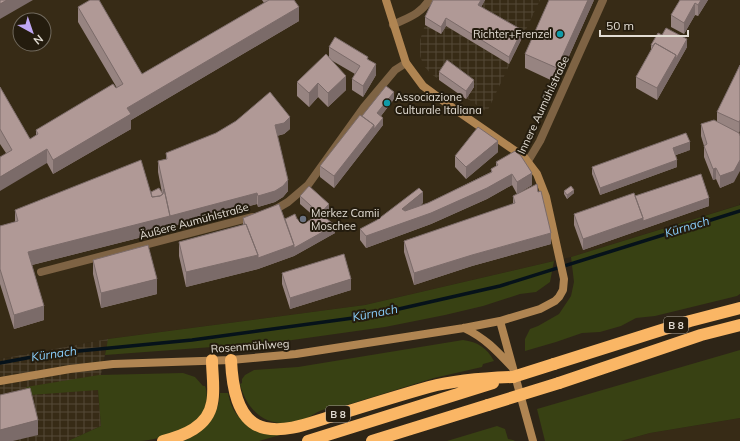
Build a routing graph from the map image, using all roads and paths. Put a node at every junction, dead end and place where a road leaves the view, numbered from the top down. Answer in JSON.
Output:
{"nodes":[{"id":1,"x":386,"y":0,"type":"edge"},
{"id":2,"x":429,"y":0,"type":"edge"},
{"id":3,"x":603,"y":0,"type":"edge"},
{"id":4,"x":393,"y":25,"type":"junction"},
{"id":5,"x":406,"y":63,"type":"junction"},
{"id":6,"x":528,"y":161,"type":"junction"},
{"id":7,"x":41,"y":272,"type":"dead end"},
{"id":8,"x":740,"y":308,"type":"edge"},
{"id":9,"x":500,"y":321,"type":"junction"},
{"id":10,"x":740,"y":326,"type":"edge"},
{"id":11,"x":464,"y":328,"type":"junction"},
{"id":12,"x":212,"y":360,"type":"junction"},
{"id":13,"x":231,"y":360,"type":"junction"},
{"id":14,"x":513,"y":373,"type":"junction"},
{"id":15,"x":0,"y":381,"type":"edge"},
{"id":16,"x":422,"y":425,"type":"junction"},
{"id":17,"x":163,"y":441,"type":"edge"},
{"id":18,"x":308,"y":441,"type":"edge"},
{"id":19,"x":372,"y":441,"type":"edge"},
{"id":20,"x":399,"y":441,"type":"edge"},
{"id":21,"x":533,"y":441,"type":"edge"}],
"edges":[{"from":1,"to":4,"type":"street"},
{"from":2,"to":4,"type":"street"},
{"from":3,"to":6,"type":"street","name":"Innere Aumühlstraße"},
{"from":4,"to":5,"type":"street"},
{"from":5,"to":6,"type":"street"},
{"from":5,"to":7,"type":"street","name":"Äußere Aumühlstraße"},
{"from":6,"to":9,"type":"street","name":"Innere Aumühlstraße"},
{"from":8,"to":14,"type":"highway","number":"B 8","bridge":true},
{"from":9,"to":11,"type":"street","name":"Rosenmühlweg"},
{"from":9,"to":14,"type":"street"},
{"from":10,"to":16,"type":"highway","number":"B 8","bridge":true},
{"from":11,"to":13,"type":"street","name":"Rosenmühlweg"},
{"from":11,"to":14,"type":"street"},
{"from":12,"to":13,"type":"street","name":"Rosenmühlweg"},
{"from":12,"to":15,"type":"street","name":"Rosenmühlweg"},
{"from":12,"to":17,"type":"highway"},
{"from":13,"to":14,"type":"highway","number":"B 8"},
{"from":14,"to":18,"type":"highway","number":"B 8"},
{"from":14,"to":21,"type":"street"},
{"from":16,"to":19,"type":"highway","number":"B 8"},
{"from":16,"to":20,"type":"highway","number":"B 8"}]}
